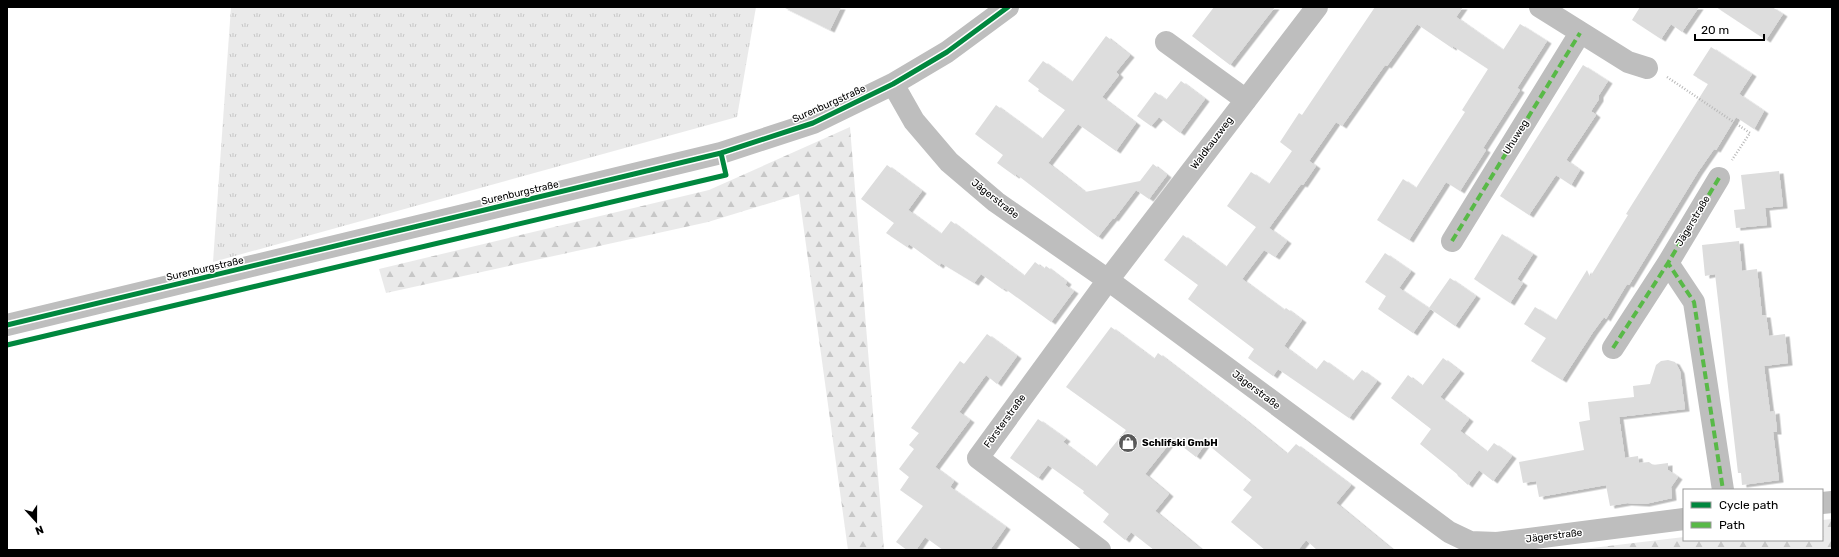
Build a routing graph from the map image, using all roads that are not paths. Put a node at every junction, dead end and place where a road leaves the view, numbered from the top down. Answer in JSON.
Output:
{"nodes":[{"id":1,"x":1008,"y":7,"type":"edge"},
{"id":2,"x":1317,"y":7,"type":"edge"},
{"id":3,"x":1540,"y":7,"type":"edge"},
{"id":4,"x":1580,"y":33,"type":"junction"},
{"id":5,"x":1166,"y":42,"type":"dead end"},
{"id":6,"x":1648,"y":68,"type":"road end"},
{"id":7,"x":893,"y":84,"type":"junction"},
{"id":8,"x":1246,"y":100,"type":"junction"},
{"id":9,"x":1719,"y":178,"type":"road end"},
{"id":10,"x":1452,"y":241,"type":"dead end"},
{"id":11,"x":1668,"y":263,"type":"junction"},
{"id":12,"x":1108,"y":280,"type":"junction"},
{"id":13,"x":7,"y":325,"type":"edge"},
{"id":14,"x":1613,"y":348,"type":"dead end"},
{"id":15,"x":1723,"y":489,"type":"edge"},
{"id":16,"x":1683,"y":519,"type":"edge"},
{"id":17,"x":1100,"y":550,"type":"edge"}],
"edges":[{"from":1,"to":7,"type":"street","name":"Surenburgstraße"},
{"from":2,"to":8,"type":"street","name":"Waldkauzweg"},
{"from":3,"to":4,"type":"street"},
{"from":4,"to":6,"type":"street"},
{"from":4,"to":10,"type":"street","name":"Uhuweg"},
{"from":5,"to":8,"type":"street"},
{"from":7,"to":12,"type":"street","name":"Jägerstraße"},
{"from":7,"to":13,"type":"street","name":"Surenburgstraße"},
{"from":8,"to":12,"type":"street","name":"Waldkauzweg"},
{"from":9,"to":11,"type":"street","name":"Jägerstraße"},
{"from":11,"to":14,"type":"street","name":"Jägerstraße"},
{"from":11,"to":15,"type":"street"},
{"from":12,"to":16,"type":"street","name":"Jägerstraße"},
{"from":12,"to":17,"type":"street","name":"Försterstraße"}]}
